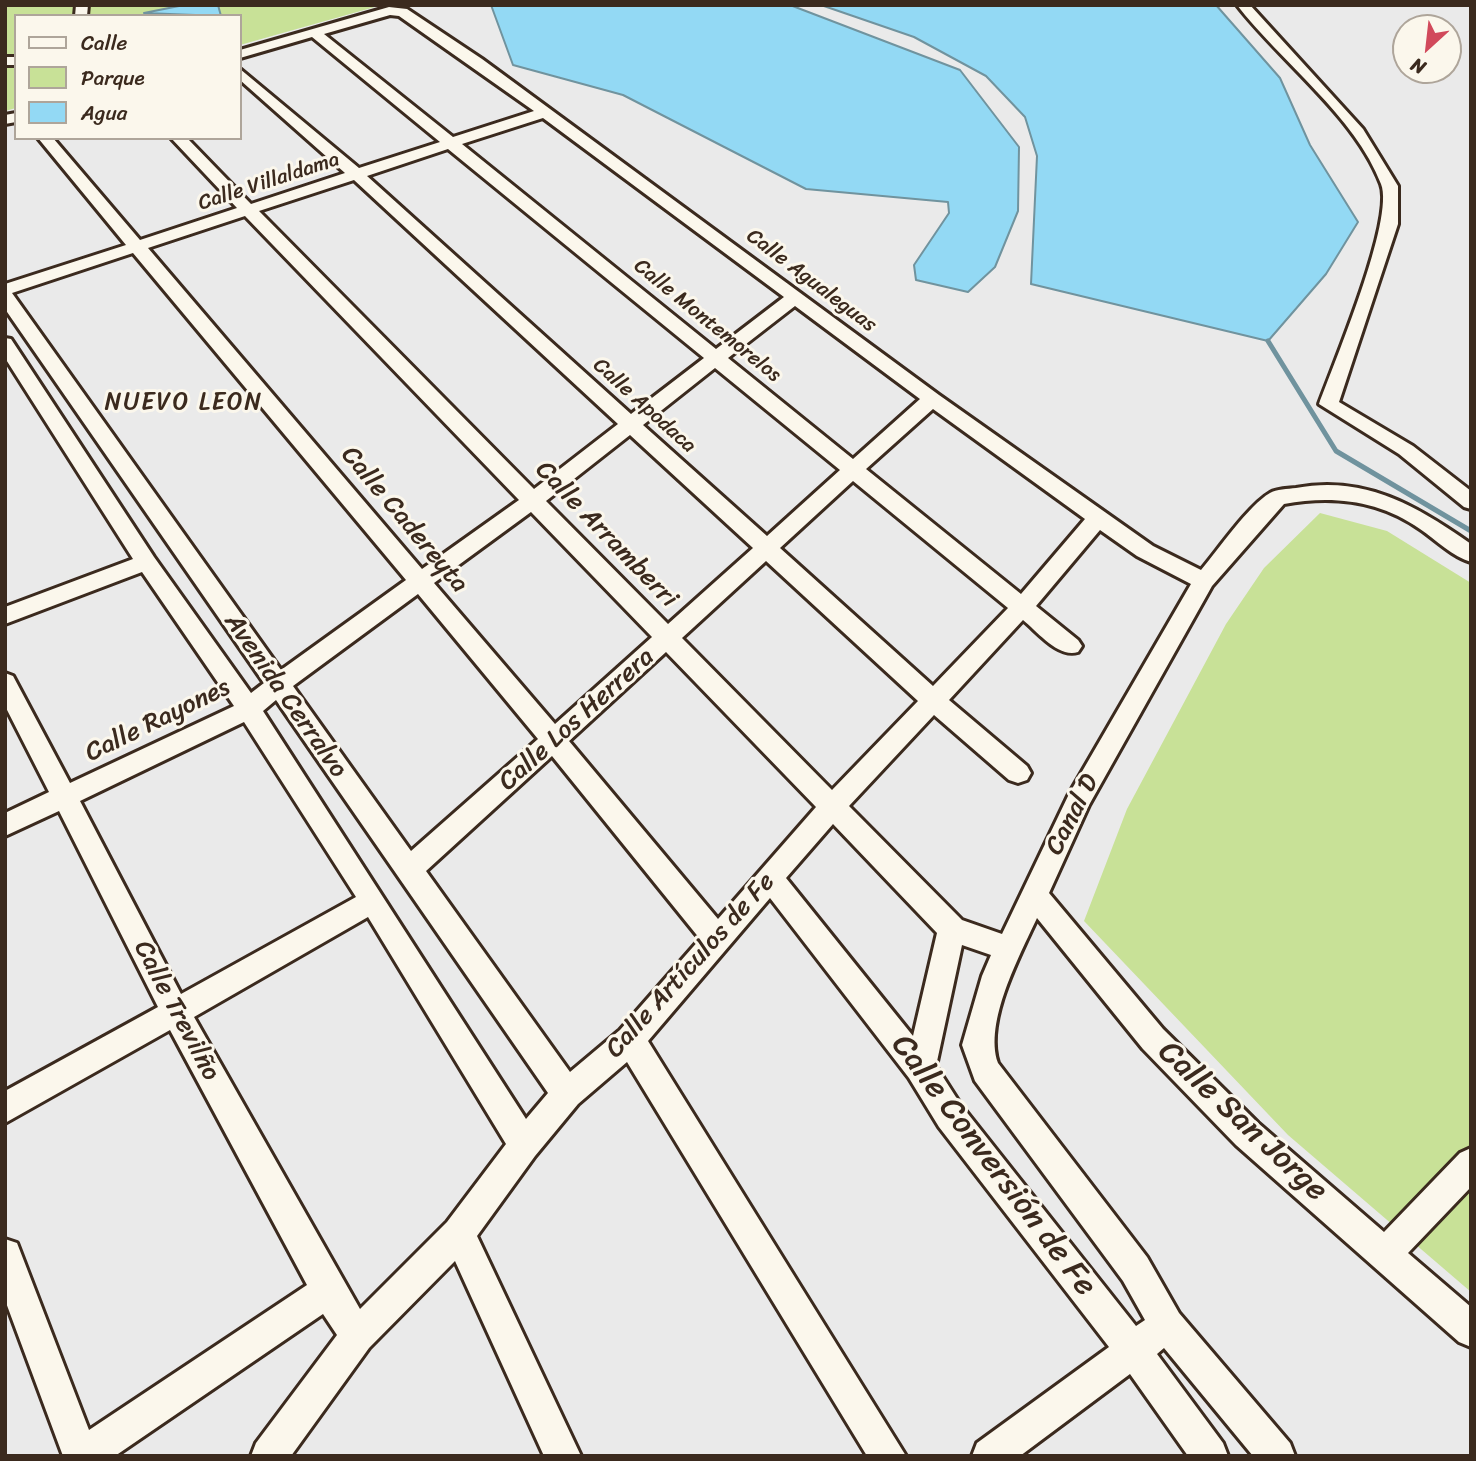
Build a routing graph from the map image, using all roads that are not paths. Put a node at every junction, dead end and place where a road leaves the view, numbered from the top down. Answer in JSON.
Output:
{"nodes":[{"id":1,"x":1243,"y":5,"type":"edge"},
{"id":2,"x":315,"y":33,"type":"junction"},
{"id":3,"x":242,"y":53,"type":"edge"},
{"id":4,"x":242,"y":75,"type":"edge"},
{"id":5,"x":545,"y":112,"type":"junction"},
{"id":6,"x":47,"y":140,"type":"edge"},
{"id":7,"x":180,"y":140,"type":"edge"},
{"id":8,"x":454,"y":143,"type":"junction"},
{"id":9,"x":357,"y":175,"type":"junction"},
{"id":10,"x":249,"y":211,"type":"junction"},
{"id":11,"x":139,"y":247,"type":"junction"},
{"id":12,"x":5,"y":290,"type":"edge"},
{"id":13,"x":5,"y":296,"type":"edge"},
{"id":14,"x":796,"y":297,"type":"junction"},
{"id":15,"x":5,"y":344,"type":"edge"},
{"id":16,"x":718,"y":360,"type":"junction"},
{"id":17,"x":932,"y":400,"type":"junction"},
{"id":18,"x":631,"y":425,"type":"junction"},
{"id":19,"x":856,"y":470,"type":"junction"},
{"id":20,"x":533,"y":500,"type":"junction"},
{"id":21,"x":1471,"y":502,"type":"edge"},
{"id":22,"x":1098,"y":518,"type":"junction"},
{"id":23,"x":769,"y":548,"type":"junction"},
{"id":24,"x":1471,"y":555,"type":"edge"},
{"id":25,"x":146,"y":562,"type":"junction"},
{"id":26,"x":1204,"y":580,"type":"junction"},
{"id":27,"x":420,"y":582,"type":"junction"},
{"id":28,"x":1022,"y":607,"type":"junction"},
{"id":29,"x":5,"y":616,"type":"edge"},
{"id":30,"x":668,"y":639,"type":"junction"},
{"id":31,"x":1070,"y":646,"type":"dead end"},
{"id":32,"x":5,"y":682,"type":"edge"},
{"id":33,"x":277,"y":685,"type":"junction"},
{"id":34,"x":933,"y":700,"type":"junction"},
{"id":35,"x":249,"y":709,"type":"junction"},
{"id":36,"x":554,"y":740,"type":"junction"},
{"id":37,"x":1018,"y":773,"type":"dead end"},
{"id":38,"x":64,"y":797,"type":"junction"},
{"id":39,"x":831,"y":808,"type":"junction"},
{"id":40,"x":5,"y":825,"type":"edge"},
{"id":41,"x":408,"y":870,"type":"junction"},
{"id":42,"x":771,"y":879,"type":"junction"},
{"id":43,"x":1034,"y":895,"type":"junction"},
{"id":44,"x":373,"y":901,"type":"junction"},
{"id":45,"x":952,"y":929,"type":"junction"},
{"id":46,"x":718,"y":940,"type":"junction"},
{"id":47,"x":1008,"y":949,"type":"junction"},
{"id":48,"x":177,"y":1014,"type":"junction"},
{"id":49,"x":630,"y":1040,"type":"junction"},
{"id":50,"x":920,"y":1068,"type":"junction"},
{"id":51,"x":567,"y":1094,"type":"junction"},
{"id":52,"x":5,"y":1108,"type":"edge"},
{"id":53,"x":524,"y":1145,"type":"junction"},
{"id":54,"x":1471,"y":1164,"type":"edge"},
{"id":55,"x":458,"y":1234,"type":"junction"},
{"id":56,"x":1385,"y":1254,"type":"junction"},
{"id":57,"x":5,"y":1255,"type":"edge"},
{"id":58,"x":328,"y":1291,"type":"junction"},
{"id":59,"x":1167,"y":1325,"type":"junction"},
{"id":60,"x":1471,"y":1330,"type":"edge"},
{"id":61,"x":357,"y":1336,"type":"junction"},
{"id":62,"x":1134,"y":1351,"type":"junction"},
{"id":63,"x":82,"y":1456,"type":"edge"},
{"id":64,"x":269,"y":1456,"type":"edge"},
{"id":65,"x":563,"y":1456,"type":"edge"},
{"id":66,"x":888,"y":1456,"type":"edge"},
{"id":67,"x":990,"y":1456,"type":"edge"},
{"id":68,"x":1210,"y":1456,"type":"edge"},
{"id":69,"x":1277,"y":1456,"type":"edge"}],
"edges":[{"from":1,"to":21,"type":"street"},
{"from":2,"to":3,"type":"street"},
{"from":2,"to":5,"type":"street","name":"Calle Agualeguas"},
{"from":2,"to":8,"type":"street","name":"Calle Montemorelos"},
{"from":4,"to":9,"type":"street","name":"Calle Apodaca"},
{"from":5,"to":8,"type":"street","name":"Calle Villaldama"},
{"from":5,"to":14,"type":"street","name":"Calle Agualeguas"},
{"from":6,"to":11,"type":"street","name":"Calle Cadereyta"},
{"from":7,"to":10,"type":"street","name":"Calle Arramberri"},
{"from":8,"to":9,"type":"street","name":"Calle Villaldama"},
{"from":8,"to":16,"type":"street","name":"Calle Montemorelos"},
{"from":9,"to":10,"type":"street","name":"Calle Villaldama"},
{"from":9,"to":18,"type":"street","name":"Calle Apodaca"},
{"from":10,"to":11,"type":"street","name":"Calle Villaldama"},
{"from":10,"to":20,"type":"street","name":"Calle Arramberri"},
{"from":11,"to":12,"type":"street","name":"Calle Villaldama"},
{"from":11,"to":27,"type":"street","name":"Calle Cadereyta"},
{"from":13,"to":33,"type":"street","name":"Avenida Cerralvo"},
{"from":14,"to":16,"type":"street","name":"Calle Rayones"},
{"from":14,"to":17,"type":"street","name":"Calle Agualeguas"},
{"from":15,"to":25,"type":"street","name":"Avenida Cerralvo"},
{"from":16,"to":18,"type":"street","name":"Calle Rayones"},
{"from":16,"to":19,"type":"street","name":"Calle Montemorelos"},
{"from":17,"to":19,"type":"street","name":"Calle Los Herrera"},
{"from":17,"to":22,"type":"street","name":"Calle Agualeguas"},
{"from":18,"to":20,"type":"street","name":"Calle Rayones"},
{"from":18,"to":23,"type":"street","name":"Calle Apodaca"},
{"from":19,"to":23,"type":"street","name":"Calle Los Herrera"},
{"from":19,"to":28,"type":"street","name":"Calle Montemorelos"},
{"from":20,"to":27,"type":"street","name":"Calle Rayones"},
{"from":20,"to":30,"type":"street","name":"Calle Arramberri"},
{"from":22,"to":26,"type":"street","name":"Calle Agualeguas"},
{"from":22,"to":28,"type":"street","name":"Calle Artículos de Fe"},
{"from":23,"to":30,"type":"street","name":"Calle Los Herrera"},
{"from":23,"to":34,"type":"street","name":"Calle Apodaca"},
{"from":24,"to":26,"type":"street","name":"Canal D"},
{"from":25,"to":29,"type":"street"},
{"from":25,"to":35,"type":"street","name":"Avenida Cerralvo"},
{"from":26,"to":43,"type":"street","name":"Canal D"},
{"from":27,"to":33,"type":"street","name":"Calle Rayones"},
{"from":27,"to":36,"type":"street","name":"Calle Cadereyta"},
{"from":28,"to":31,"type":"street","name":"Calle Montemorelos"},
{"from":28,"to":34,"type":"street","name":"Calle Artículos de Fe"},
{"from":30,"to":36,"type":"street","name":"Calle Los Herrera"},
{"from":30,"to":39,"type":"street","name":"Calle Arramberri"},
{"from":32,"to":38,"type":"street","name":"Calle Trevilño"},
{"from":33,"to":35,"type":"street","name":"Calle Rayones"},
{"from":33,"to":41,"type":"street","name":"Avenida Cerralvo"},
{"from":34,"to":37,"type":"street","name":"Calle Apodaca"},
{"from":34,"to":39,"type":"street","name":"Calle Artículos de Fe"},
{"from":35,"to":38,"type":"street","name":"Calle Rayones"},
{"from":35,"to":44,"type":"street","name":"Avenida Cerralvo"},
{"from":36,"to":41,"type":"street","name":"Calle Los Herrera"},
{"from":36,"to":46,"type":"street","name":"Calle Cadereyta"},
{"from":38,"to":40,"type":"street","name":"Calle Rayones"},
{"from":38,"to":48,"type":"street","name":"Calle Trevilño"},
{"from":39,"to":42,"type":"street","name":"Calle Artículos de Fe"},
{"from":39,"to":45,"type":"street","name":"Calle Arramberri"},
{"from":41,"to":51,"type":"street","name":"Avenida Cerralvo"},
{"from":42,"to":46,"type":"street","name":"Calle Artículos de Fe"},
{"from":42,"to":50,"type":"street","name":"Calle Conversión de Fe"},
{"from":43,"to":47,"type":"street","name":"Canal D"},
{"from":43,"to":56,"type":"street","name":"Calle San Jorge"},
{"from":44,"to":48,"type":"street"},
{"from":44,"to":53,"type":"street","name":"Avenida Cerralvo"},
{"from":45,"to":47,"type":"street","name":"Calle Arramberri"},
{"from":45,"to":50,"type":"street"},
{"from":46,"to":49,"type":"street","name":"Calle Artículos de Fe"},
{"from":47,"to":59,"type":"street","name":"Canal D"},
{"from":48,"to":52,"type":"street"},
{"from":48,"to":58,"type":"street","name":"Calle Trevilño"},
{"from":49,"to":51,"type":"street","name":"Calle Artículos de Fe"},
{"from":49,"to":66,"type":"street"},
{"from":50,"to":62,"type":"street","name":"Calle Conversión de Fe"},
{"from":51,"to":53,"type":"street","name":"Calle Artículos de Fe"},
{"from":53,"to":55,"type":"street","name":"Calle Artículos de Fe"},
{"from":54,"to":56,"type":"street"},
{"from":55,"to":61,"type":"street","name":"Calle Artículos de Fe"},
{"from":55,"to":65,"type":"street"},
{"from":56,"to":60,"type":"street","name":"Calle San Jorge"},
{"from":57,"to":63,"type":"street"},
{"from":58,"to":61,"type":"street","name":"Calle Trevilño"},
{"from":58,"to":63,"type":"street"},
{"from":59,"to":62,"type":"street"},
{"from":59,"to":69,"type":"street"},
{"from":61,"to":64,"type":"street","name":"Calle Artículos de Fe"},
{"from":62,"to":67,"type":"street"},
{"from":62,"to":68,"type":"street","name":"Calle Conversión de Fe"}]}
